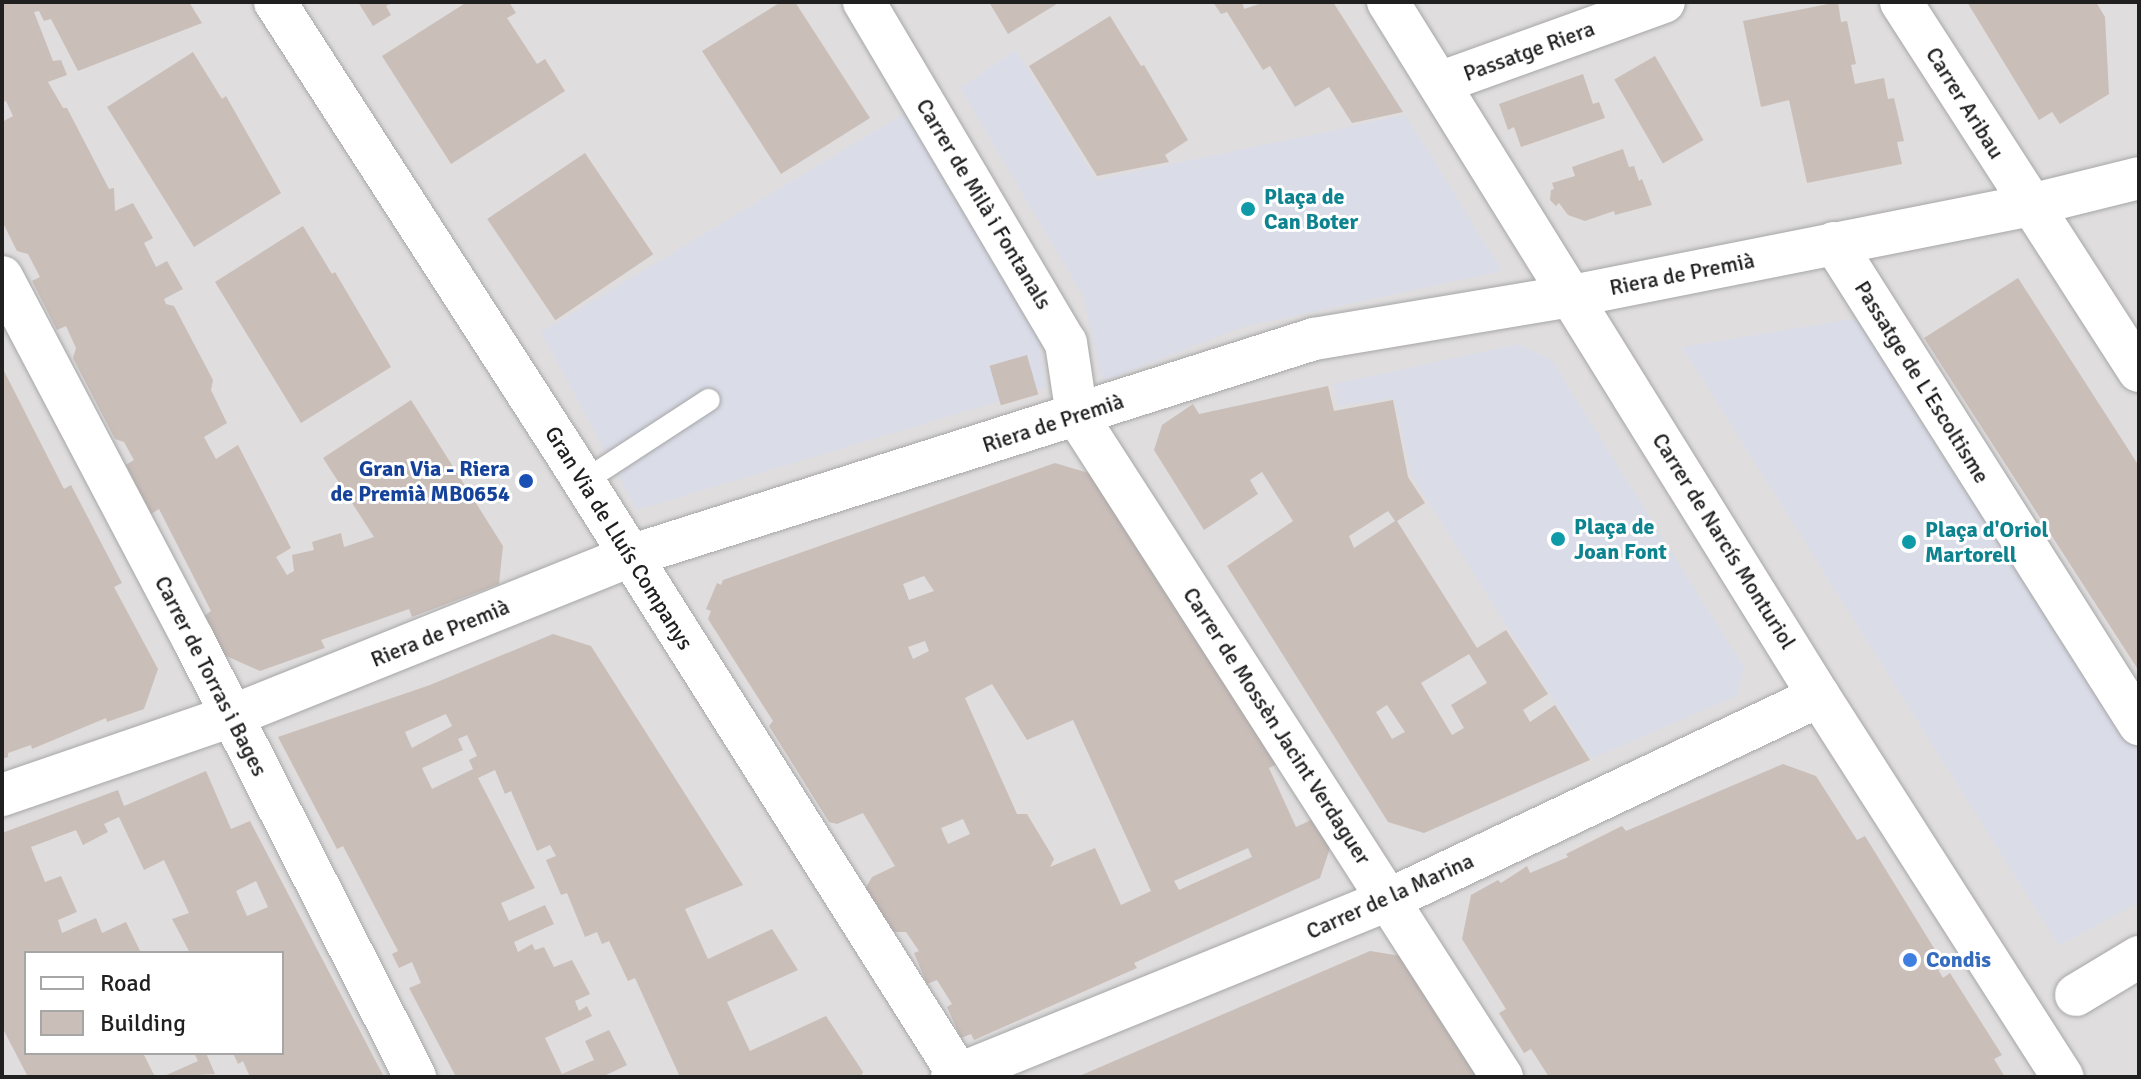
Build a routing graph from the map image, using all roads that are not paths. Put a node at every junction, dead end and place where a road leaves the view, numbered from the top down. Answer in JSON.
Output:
{"nodes":[{"id":1,"x":275,"y":2,"type":"edge"},
{"id":2,"x":864,"y":2,"type":"edge"},
{"id":3,"x":1388,"y":2,"type":"edge"},
{"id":4,"x":1664,"y":2,"type":"edge"},
{"id":5,"x":1901,"y":2,"type":"edge"},
{"id":6,"x":1439,"y":83,"type":"junction"},
{"id":7,"x":2139,"y":178,"type":"edge"},
{"id":8,"x":2030,"y":205,"type":"junction"},
{"id":9,"x":1834,"y":243,"type":"junction"},
{"id":10,"x":2,"y":277,"type":"edge"},
{"id":11,"x":1572,"y":296,"type":"junction"},
{"id":12,"x":2139,"y":371,"type":"edge"},
{"id":13,"x":709,"y":400,"type":"dead end"},
{"id":14,"x":1077,"y":416,"type":"junction"},
{"id":15,"x":583,"y":482,"type":"junction"},
{"id":16,"x":630,"y":556,"type":"junction"},
{"id":17,"x":1819,"y":696,"type":"junction"},
{"id":18,"x":232,"y":716,"type":"junction"},
{"id":19,"x":2139,"y":724,"type":"edge"},
{"id":20,"x":2,"y":795,"type":"edge"},
{"id":21,"x":1388,"y":900,"type":"junction"},
{"id":22,"x":2139,"y":957,"type":"edge"},
{"id":23,"x":2076,"y":995,"type":"dead end"},
{"id":24,"x":957,"y":1076,"type":"edge"},
{"id":25,"x":415,"y":1077,"type":"edge"},
{"id":26,"x":1502,"y":1077,"type":"edge"},
{"id":27,"x":2063,"y":1077,"type":"edge"}],
"edges":[{"from":1,"to":15,"type":"street","name":"Gran Via de Lluís Companys"},
{"from":2,"to":14,"type":"street","name":"Carrer de Milà i Fontanals"},
{"from":3,"to":6,"type":"street","name":"Carrer de Narcís Monturiol"},
{"from":4,"to":6,"type":"street","name":"Passatge Riera"},
{"from":5,"to":8,"type":"street","name":"Carrer Aribau"},
{"from":6,"to":11,"type":"street","name":"Carrer de Narcís Monturiol"},
{"from":7,"to":8,"type":"street","name":"Riera de Premià"},
{"from":8,"to":9,"type":"street","name":"Riera de Premià"},
{"from":8,"to":12,"type":"street","name":"Carrer Aribau"},
{"from":9,"to":11,"type":"street","name":"Riera de Premià"},
{"from":9,"to":19,"type":"street","name":"Passatge de L'Escoltisme"},
{"from":10,"to":18,"type":"street","name":"Carrer de Torras i Bages"},
{"from":11,"to":14,"type":"street","name":"Riera de Premià"},
{"from":11,"to":17,"type":"street","name":"Carrer de Narcís Monturiol"},
{"from":13,"to":15,"type":"lane"},
{"from":14,"to":16,"type":"street","name":"Riera de Premià"},
{"from":14,"to":21,"type":"street","name":"Carrer de Mossèn Jacint Verdaguer"},
{"from":15,"to":16,"type":"street","name":"Gran Via de Lluís Companys"},
{"from":16,"to":18,"type":"street","name":"Riera de Premià"},
{"from":16,"to":24,"type":"street","name":"Gran Via de Lluís Companys"},
{"from":17,"to":21,"type":"street","name":"Carrer de la Marina"},
{"from":17,"to":27,"type":"street","name":"Carrer de Narcís Monturiol"},
{"from":18,"to":20,"type":"street","name":"Riera de Premià"},
{"from":18,"to":25,"type":"street","name":"Carrer de Torras i Bages"},
{"from":21,"to":24,"type":"street","name":"Carrer de la Marina"},
{"from":21,"to":26,"type":"street","name":"Carrer de Mossèn Jacint Verdaguer"},
{"from":22,"to":23,"type":"street"}]}
